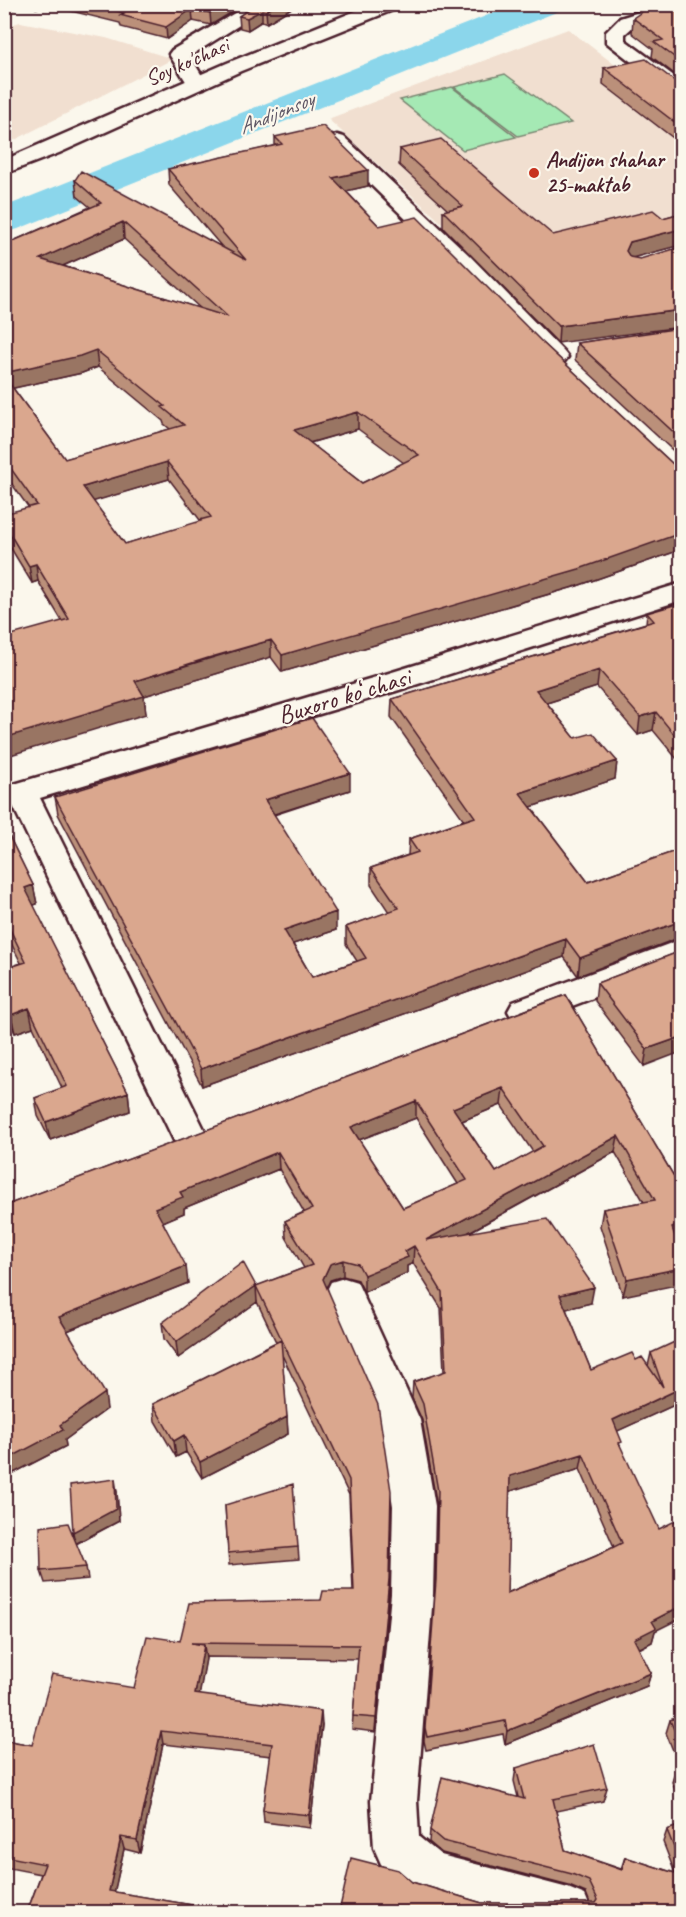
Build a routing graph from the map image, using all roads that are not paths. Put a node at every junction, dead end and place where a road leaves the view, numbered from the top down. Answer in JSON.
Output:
{"nodes":[{"id":1,"x":264,"y":4,"type":"edge"},
{"id":2,"x":391,"y":4,"type":"edge"},
{"id":3,"x":681,"y":5,"type":"edge"},
{"id":4,"x":197,"y":84,"type":"junction"},
{"id":5,"x":681,"y":92,"type":"edge"},
{"id":6,"x":322,"y":126,"type":"edge"},
{"id":7,"x":4,"y":168,"type":"edge"},
{"id":8,"x":564,"y":357,"type":"dead end"},
{"id":9,"x":681,"y":591,"type":"edge"},
{"id":10,"x":13,"y":795,"type":"edge"},
{"id":11,"x":681,"y":951,"type":"edge"},
{"id":12,"x":492,"y":1024,"type":"edge"},
{"id":13,"x":225,"y":1127,"type":"edge"},
{"id":14,"x":191,"y":1139,"type":"junction"},
{"id":15,"x":158,"y":1152,"type":"edge"},
{"id":16,"x":344,"y":1294,"type":"dead end"},
{"id":17,"x":568,"y":1912,"type":"edge"}],
"edges":[{"from":1,"to":4,"type":"street"},
{"from":2,"to":4,"type":"street","name":"Soy ko'chasi"},
{"from":3,"to":5,"type":"street"},
{"from":4,"to":7,"type":"street","name":"Soy ko'chasi"},
{"from":6,"to":8,"type":"street"},
{"from":9,"to":10,"type":"street","name":"Buxoro koʻchasi"},
{"from":10,"to":14,"type":"street"},
{"from":11,"to":12,"type":"street"},
{"from":13,"to":14,"type":"street"},
{"from":14,"to":15,"type":"street"},
{"from":16,"to":17,"type":"street"}]}
